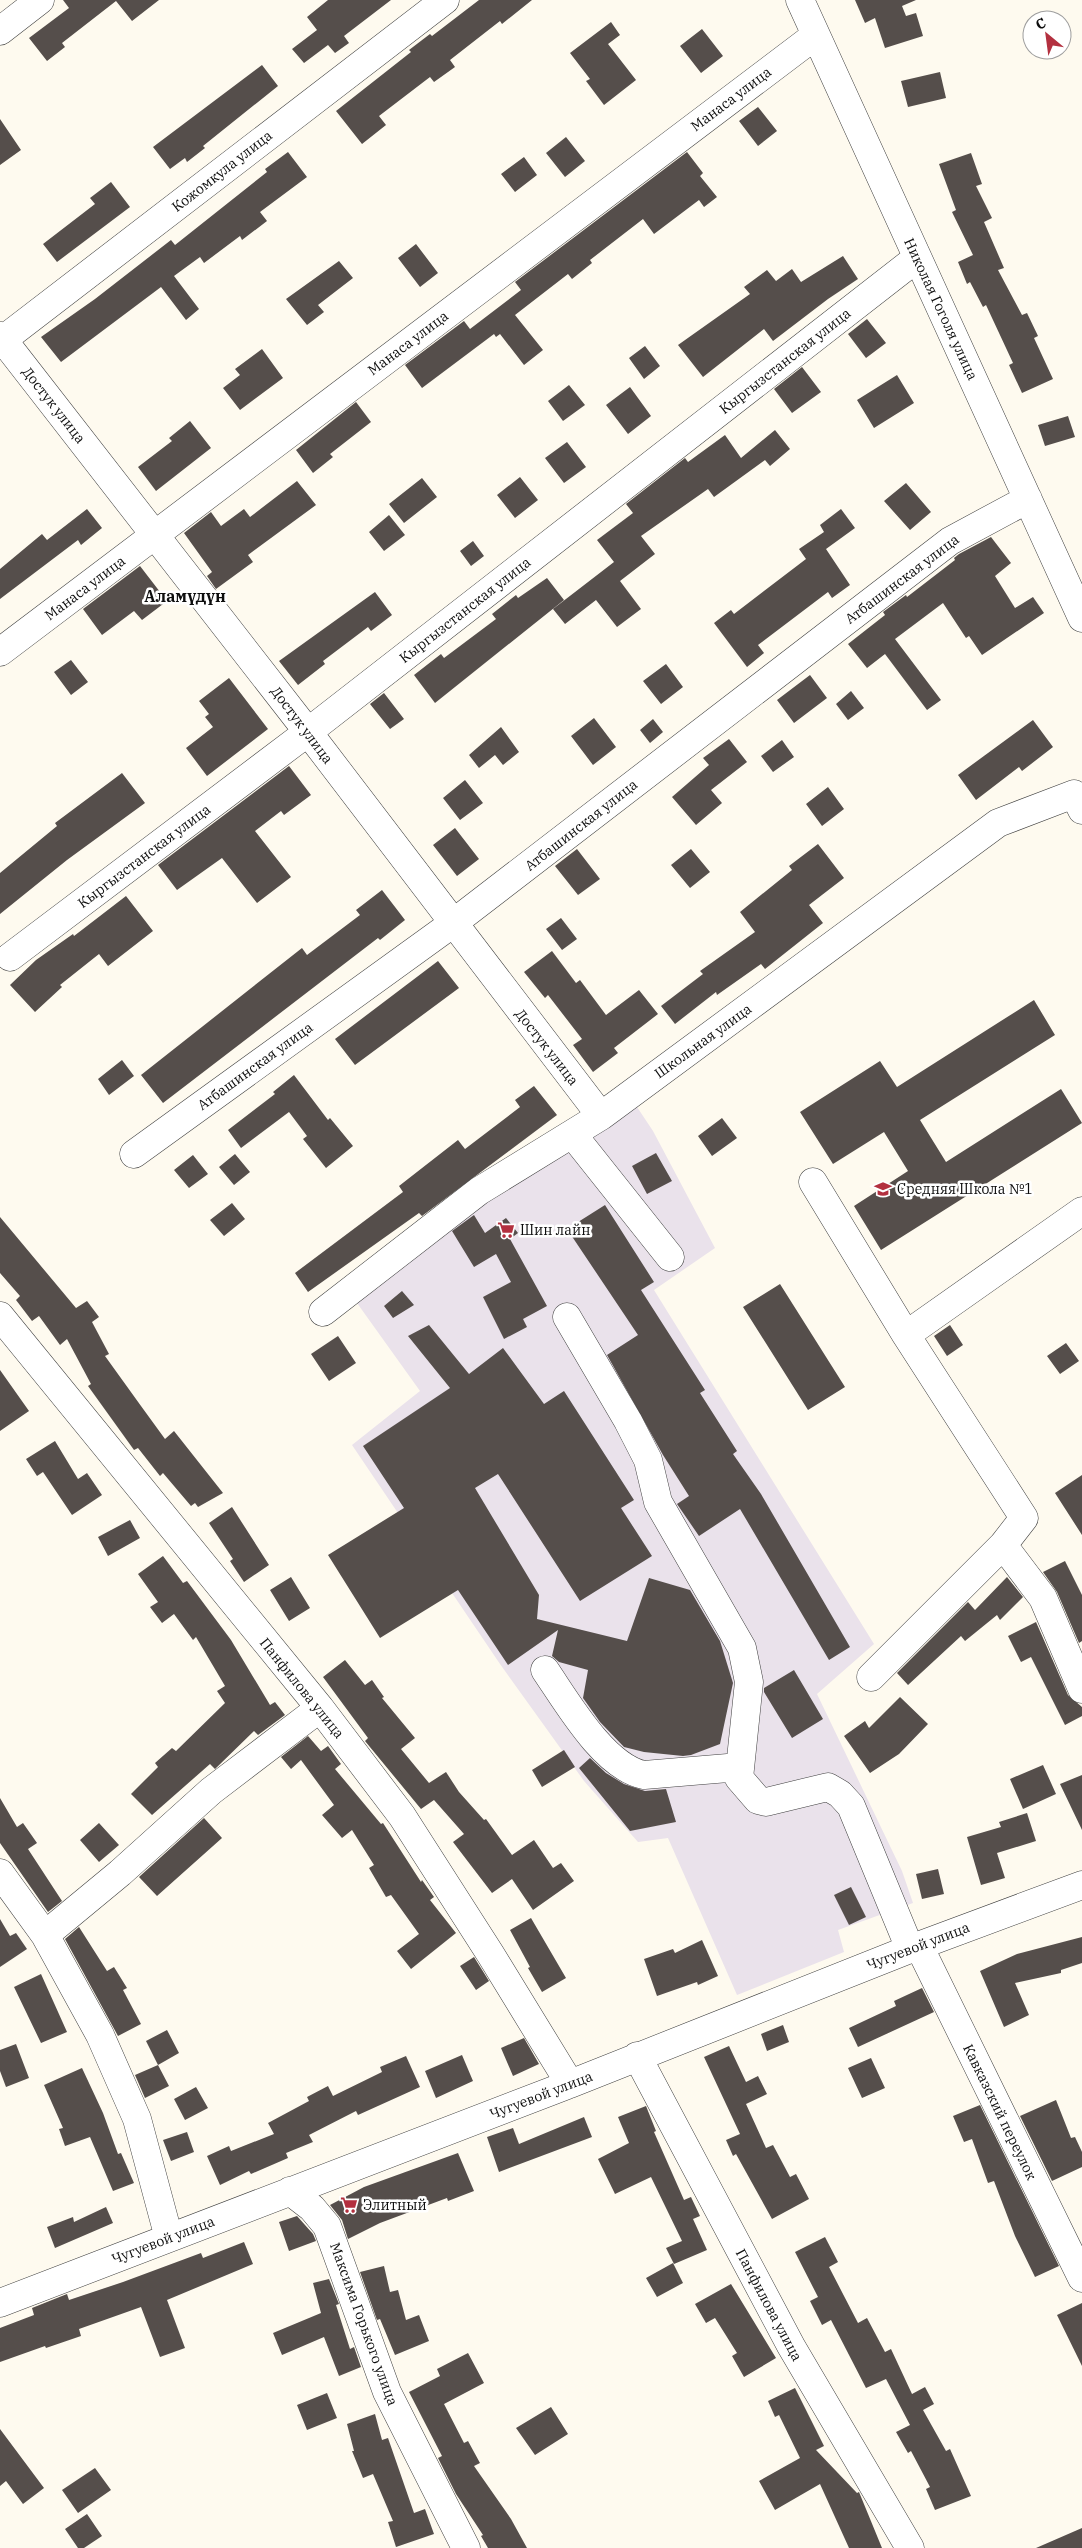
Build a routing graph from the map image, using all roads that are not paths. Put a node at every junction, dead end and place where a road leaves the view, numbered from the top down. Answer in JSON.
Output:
{"nodes":[{"id":1,"x":40,"y":0,"type":"edge"},
{"id":2,"x":445,"y":0,"type":"edge"},
{"id":3,"x":800,"y":0,"type":"edge"},
{"id":4,"x":0,"y":31,"type":"edge"},
{"id":5,"x":816,"y":35,"type":"junction"},
{"id":6,"x":917,"y":258,"type":"junction"},
{"id":7,"x":1,"y":339,"type":"edge"},
{"id":8,"x":1028,"y":499,"type":"junction"},
{"id":9,"x":156,"y":534,"type":"junction"},
{"id":10,"x":1082,"y":618,"type":"edge"},
{"id":11,"x":0,"y":652,"type":"edge"},
{"id":12,"x":308,"y":732,"type":"junction"},
{"id":13,"x":1079,"y":798,"type":"edge"},
{"id":14,"x":452,"y":924,"type":"junction"},
{"id":15,"x":10,"y":957,"type":"dead end"},
{"id":16,"x":601,"y":1116,"type":"junction"},
{"id":17,"x":572,"y":1135,"type":"junction"},
{"id":18,"x":134,"y":1154,"type":"dead end"},
{"id":19,"x":813,"y":1182,"type":"dead end"},
{"id":20,"x":1082,"y":1211,"type":"edge"},
{"id":21,"x":670,"y":1257,"type":"dead end"},
{"id":22,"x":323,"y":1312,"type":"dead end"},
{"id":23,"x":0,"y":1316,"type":"edge"},
{"id":24,"x":567,"y":1317,"type":"dead end"},
{"id":25,"x":906,"y":1335,"type":"junction"},
{"id":26,"x":1002,"y":1545,"type":"junction"},
{"id":27,"x":545,"y":1670,"type":"dead end"},
{"id":28,"x":871,"y":1677,"type":"dead end"},
{"id":29,"x":1082,"y":1689,"type":"edge"},
{"id":30,"x":320,"y":1708,"type":"junction"},
{"id":31,"x":740,"y":1767,"type":"junction"},
{"id":32,"x":0,"y":1873,"type":"edge"},
{"id":33,"x":1082,"y":1885,"type":"edge"},
{"id":34,"x":45,"y":1935,"type":"junction"},
{"id":35,"x":914,"y":1947,"type":"junction"},
{"id":36,"x":638,"y":2056,"type":"junction"},
{"id":37,"x":570,"y":2084,"type":"junction"},
{"id":38,"x":290,"y":2191,"type":"junction"},
{"id":39,"x":169,"y":2238,"type":"junction"},
{"id":40,"x":1082,"y":2278,"type":"edge"},
{"id":41,"x":0,"y":2303,"type":"edge"},
{"id":42,"x":466,"y":2548,"type":"edge"},
{"id":43,"x":910,"y":2548,"type":"edge"}],
"edges":[{"from":1,"to":4,"type":"street"},
{"from":2,"to":7,"type":"street","name":"Кожомкула улица"},
{"from":3,"to":5,"type":"street","name":"Николая Гоголя улица"},
{"from":5,"to":6,"type":"street","name":"Николая Гоголя улица"},
{"from":5,"to":9,"type":"street","name":"Манаса улица"},
{"from":6,"to":8,"type":"street","name":"Николая Гоголя улица"},
{"from":6,"to":12,"type":"street","name":"Кыргызстанская улица"},
{"from":7,"to":9,"type":"street","name":"Достук улица"},
{"from":8,"to":10,"type":"street","name":"Николая Гоголя улица"},
{"from":8,"to":14,"type":"street","name":"Атбашинская улица"},
{"from":9,"to":11,"type":"street","name":"Манаса улица"},
{"from":9,"to":12,"type":"street","name":"Достук улица"},
{"from":12,"to":14,"type":"street","name":"Достук улица"},
{"from":12,"to":15,"type":"street","name":"Кыргызстанская улица"},
{"from":13,"to":16,"type":"street","name":"Школьная улица"},
{"from":14,"to":16,"type":"street","name":"Достук улица"},
{"from":14,"to":18,"type":"street","name":"Атбашинская улица"},
{"from":16,"to":17,"type":"street","name":"Школьная улица"},
{"from":17,"to":21,"type":"street"},
{"from":17,"to":22,"type":"street","name":"Школьная улица"},
{"from":19,"to":25,"type":"street"},
{"from":20,"to":25,"type":"street"},
{"from":23,"to":30,"type":"street","name":"Панфилова улица"},
{"from":24,"to":31,"type":"street"},
{"from":25,"to":26,"type":"street"},
{"from":26,"to":28,"type":"street"},
{"from":26,"to":29,"type":"street"},
{"from":27,"to":31,"type":"street"},
{"from":30,"to":34,"type":"street"},
{"from":30,"to":37,"type":"street","name":"Панфилова улица"},
{"from":31,"to":35,"type":"street","name":"Кавказский переулок"},
{"from":32,"to":34,"type":"street"},
{"from":33,"to":35,"type":"street","name":"Чугуевой улица"},
{"from":34,"to":39,"type":"street"},
{"from":35,"to":36,"type":"street","name":"Чугуевой улица"},
{"from":35,"to":40,"type":"street","name":"Кавказский переулок"},
{"from":36,"to":37,"type":"street","name":"Чугуевой улица"},
{"from":36,"to":43,"type":"street","name":"Панфилова улица"},
{"from":37,"to":38,"type":"street","name":"Чугуевой улица"},
{"from":38,"to":39,"type":"street","name":"Чугуевой улица"},
{"from":38,"to":42,"type":"street","name":"Максима Горького улица"},
{"from":39,"to":41,"type":"street","name":"Чугуевой улица"}]}
